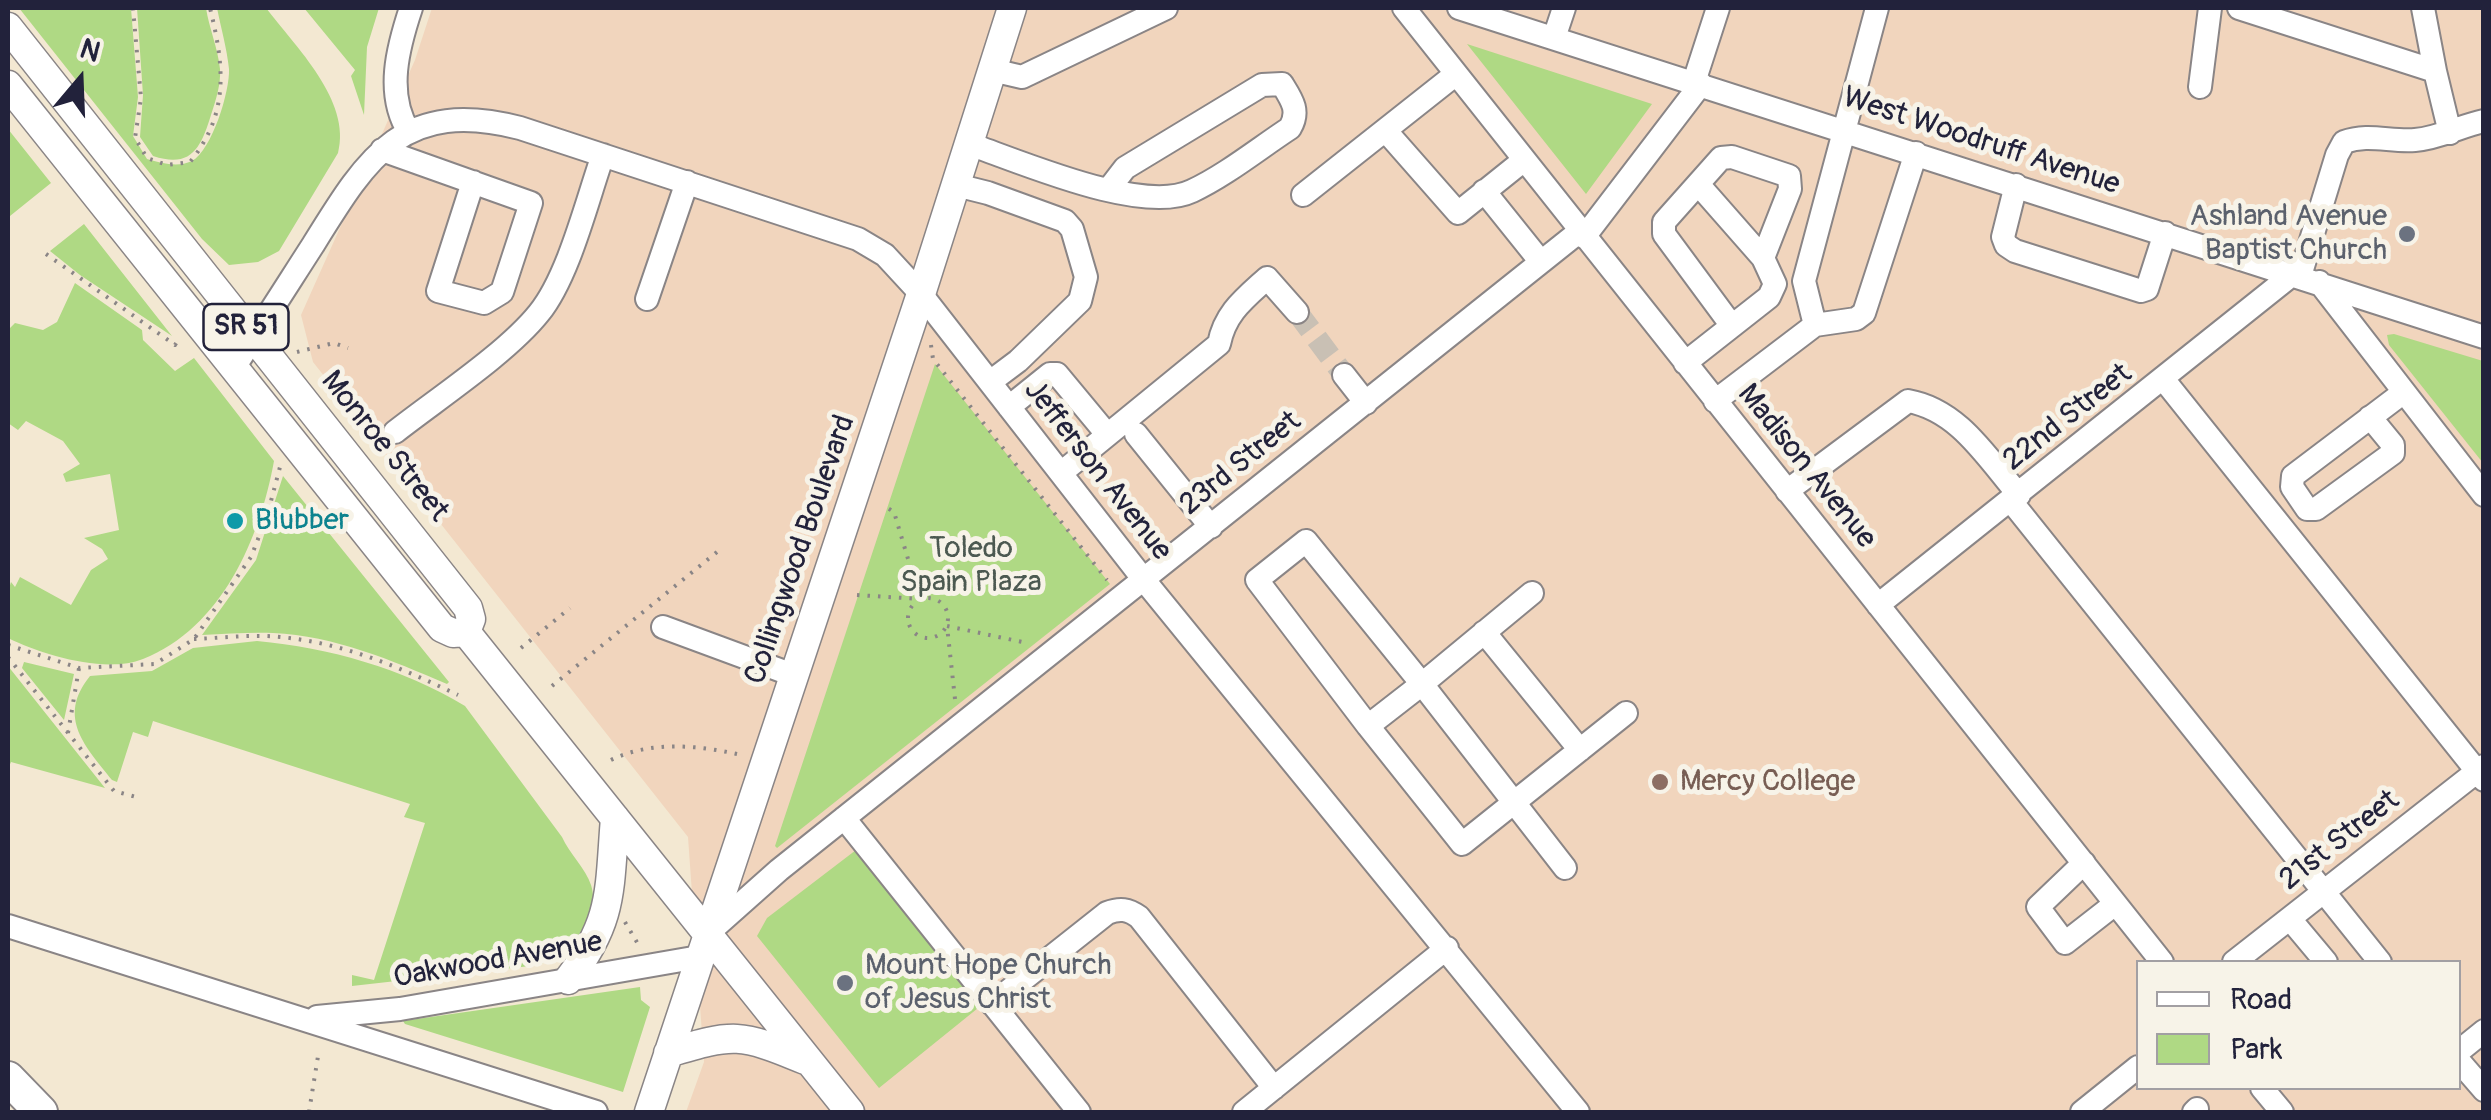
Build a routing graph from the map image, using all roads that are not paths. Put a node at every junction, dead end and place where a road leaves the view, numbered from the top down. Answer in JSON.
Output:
{"nodes":[{"id":1,"x":411,"y":8,"type":"edge"},
{"id":2,"x":1012,"y":8,"type":"edge"},
{"id":3,"x":1166,"y":8,"type":"edge"},
{"id":4,"x":1404,"y":8,"type":"edge"},
{"id":5,"x":1459,"y":8,"type":"edge"},
{"id":6,"x":1564,"y":8,"type":"edge"},
{"id":7,"x":1718,"y":8,"type":"edge"},
{"id":8,"x":1877,"y":8,"type":"edge"},
{"id":9,"x":2210,"y":8,"type":"edge"},
{"id":10,"x":2239,"y":8,"type":"edge"},
{"id":11,"x":2423,"y":8,"type":"edge"},
{"id":12,"x":8,"y":27,"type":"edge"},
{"id":13,"x":1554,"y":38,"type":"junction"},
{"id":14,"x":992,"y":70,"type":"junction"},
{"id":15,"x":2436,"y":71,"type":"junction"},
{"id":16,"x":1456,"y":74,"type":"junction"},
{"id":17,"x":1698,"y":83,"type":"junction"},
{"id":18,"x":8,"y":85,"type":"edge"},
{"id":19,"x":2200,"y":87,"type":"dead end"},
{"id":20,"x":2484,"y":122,"type":"edge"},
{"id":21,"x":1385,"y":130,"type":"junction"},
{"id":22,"x":1842,"y":130,"type":"junction"},
{"id":23,"x":409,"y":132,"type":"junction"},
{"id":24,"x":2450,"y":134,"type":"junction"},
{"id":25,"x":969,"y":144,"type":"junction"},
{"id":26,"x":382,"y":150,"type":"junction"},
{"id":27,"x":1916,"y":153,"type":"junction"},
{"id":28,"x":603,"y":154,"type":"junction"},
{"id":29,"x":1524,"y":160,"type":"junction"},
{"id":30,"x":473,"y":182,"type":"junction"},
{"id":31,"x":687,"y":182,"type":"junction"},
{"id":32,"x":1698,"y":184,"type":"junction"},
{"id":33,"x":956,"y":185,"type":"junction"},
{"id":34,"x":2016,"y":185,"type":"junction"},
{"id":35,"x":1108,"y":190,"type":"junction"},
{"id":36,"x":1484,"y":191,"type":"junction"},
{"id":37,"x":1303,"y":195,"type":"dead end"},
{"id":38,"x":2166,"y":233,"type":"junction"},
{"id":39,"x":1582,"y":234,"type":"junction"},
{"id":40,"x":1763,"y":258,"type":"junction"},
{"id":41,"x":1542,"y":262,"type":"junction"},
{"id":42,"x":2304,"y":278,"type":"junction"},
{"id":43,"x":921,"y":294,"type":"junction"},
{"id":44,"x":647,"y":299,"type":"dead end"},
{"id":45,"x":1297,"y":312,"type":"tunnel mouth"},
{"id":46,"x":1815,"y":325,"type":"junction"},
{"id":47,"x":1732,"y":326,"type":"junction"},
{"id":48,"x":2484,"y":337,"type":"edge"},
{"id":49,"x":254,"y":338,"type":"junction"},
{"id":50,"x":1685,"y":363,"type":"junction"},
{"id":51,"x":233,"y":370,"type":"junction"},
{"id":52,"x":1344,"y":375,"type":"tunnel mouth"},
{"id":53,"x":2164,"y":380,"type":"junction"},
{"id":54,"x":990,"y":382,"type":"junction"},
{"id":55,"x":2404,"y":392,"type":"junction"},
{"id":56,"x":1715,"y":401,"type":"junction"},
{"id":57,"x":1366,"y":402,"type":"junction"},
{"id":58,"x":1009,"y":406,"type":"junction"},
{"id":59,"x":2370,"y":417,"type":"junction"},
{"id":60,"x":395,"y":432,"type":"dead end"},
{"id":61,"x":1106,"y":433,"type":"junction"},
{"id":62,"x":1136,"y":434,"type":"dead end"},
{"id":63,"x":1061,"y":473,"type":"junction"},
{"id":64,"x":1787,"y":491,"type":"junction"},
{"id":65,"x":2484,"y":495,"type":"edge"},
{"id":66,"x":2015,"y":498,"type":"junction"},
{"id":67,"x":1210,"y":526,"type":"junction"},
{"id":68,"x":1144,"y":580,"type":"junction"},
{"id":69,"x":1532,"y":593,"type":"dead end"},
{"id":70,"x":1878,"y":605,"type":"junction"},
{"id":71,"x":663,"y":627,"type":"dead end"},
{"id":72,"x":466,"y":632,"type":"junction"},
{"id":73,"x":1484,"y":632,"type":"junction"},
{"id":74,"x":794,"y":676,"type":"junction"},
{"id":75,"x":1422,"y":684,"type":"junction"},
{"id":76,"x":1626,"y":713,"type":"dead end"},
{"id":77,"x":1368,"y":726,"type":"junction"},
{"id":78,"x":1580,"y":750,"type":"junction"},
{"id":79,"x":2481,"y":772,"type":"edge"},
{"id":80,"x":1514,"y":802,"type":"junction"},
{"id":81,"x":615,"y":818,"type":"junction"},
{"id":82,"x":844,"y":818,"type":"junction"},
{"id":83,"x":2084,"y":864,"type":"junction"},
{"id":84,"x":1565,"y":868,"type":"dead end"},
{"id":85,"x":2324,"y":892,"type":"junction"},
{"id":86,"x":2116,"y":904,"type":"junction"},
{"id":87,"x":2290,"y":919,"type":"junction"},
{"id":88,"x":8,"y":926,"type":"edge"},
{"id":89,"x":703,"y":946,"type":"junction"},
{"id":90,"x":1447,"y":948,"type":"junction"},
{"id":91,"x":2160,"y":960,"type":"edge"},
{"id":92,"x":2237,"y":960,"type":"edge"},
{"id":93,"x":2324,"y":960,"type":"edge"},
{"id":94,"x":2378,"y":960,"type":"edge"},
{"id":95,"x":568,"y":980,"type":"junction"},
{"id":96,"x":992,"y":1004,"type":"junction"},
{"id":97,"x":307,"y":1018,"type":"junction"},
{"id":98,"x":2484,"y":1032,"type":"edge"},
{"id":99,"x":2461,"y":1050,"type":"edge"},
{"id":100,"x":668,"y":1053,"type":"junction"},
{"id":101,"x":808,"y":1061,"type":"junction"},
{"id":102,"x":2461,"y":1063,"type":"edge"},
{"id":103,"x":2136,"y":1069,"type":"edge"},
{"id":104,"x":8,"y":1078,"type":"edge"},
{"id":105,"x":1274,"y":1088,"type":"junction"},
{"id":106,"x":524,"y":1089,"type":"junction"},
{"id":107,"x":2264,"y":1090,"type":"edge"},
{"id":108,"x":2484,"y":1090,"type":"edge"},
{"id":109,"x":42,"y":1112,"type":"edge"},
{"id":110,"x":554,"y":1112,"type":"edge"},
{"id":111,"x":596,"y":1112,"type":"edge"},
{"id":112,"x":649,"y":1112,"type":"edge"},
{"id":113,"x":850,"y":1112,"type":"edge"},
{"id":114,"x":1079,"y":1112,"type":"edge"},
{"id":115,"x":1244,"y":1112,"type":"edge"},
{"id":116,"x":1578,"y":1112,"type":"edge"},
{"id":117,"x":2082,"y":1112,"type":"edge"},
{"id":118,"x":2282,"y":1112,"type":"edge"}],
"edges":[{"from":1,"to":23,"type":"street"},
{"from":2,"to":14,"type":"main road","name":"Collingwood Boulevard"},
{"from":3,"to":14,"type":"street"},
{"from":4,"to":16,"type":"street","name":"Madison Avenue"},
{"from":5,"to":13,"type":"street","name":"West Woodruff Avenue"},
{"from":6,"to":13,"type":"street"},
{"from":7,"to":17,"type":"street","name":"23rd Street"},
{"from":8,"to":22,"type":"street"},
{"from":9,"to":19,"type":"street"},
{"from":10,"to":15,"type":"street"},
{"from":11,"to":15,"type":"street"},
{"from":12,"to":49,"type":"main road","name":"Monroe Street","number":"SR 51"},
{"from":13,"to":17,"type":"street","name":"West Woodruff Avenue"},
{"from":14,"to":25,"type":"main road","name":"Collingwood Boulevard"},
{"from":15,"to":24,"type":"street"},
{"from":16,"to":21,"type":"street"},
{"from":16,"to":29,"type":"street","name":"Madison Avenue"},
{"from":17,"to":22,"type":"street","name":"West Woodruff Avenue"},
{"from":17,"to":39,"type":"street","name":"23rd Street"},
{"from":18,"to":51,"type":"main road","name":"Monroe Street","number":"SR 51"},
{"from":20,"to":24,"type":"street"},
{"from":21,"to":36,"type":"street"},
{"from":21,"to":37,"type":"street"},
{"from":22,"to":27,"type":"street","name":"West Woodruff Avenue"},
{"from":22,"to":46,"type":"street"},
{"from":23,"to":26,"type":"street","name":"Jefferson Avenue"},
{"from":23,"to":28,"type":"street","name":"Jefferson Avenue"},
{"from":24,"to":42,"type":"street"},
{"from":25,"to":33,"type":"main road","name":"Collingwood Boulevard"},
{"from":25,"to":35,"type":"street"},
{"from":26,"to":30,"type":"street"},
{"from":26,"to":49,"type":"street","name":"Jefferson Avenue"},
{"from":27,"to":34,"type":"street","name":"West Woodruff Avenue"},
{"from":27,"to":46,"type":"street"},
{"from":28,"to":31,"type":"street","name":"Jefferson Avenue"},
{"from":28,"to":60,"type":"street"},
{"from":29,"to":36,"type":"street"},
{"from":29,"to":39,"type":"street","name":"Madison Avenue"},
{"from":30,"to":30,"type":"street"},
{"from":31,"to":43,"type":"street","name":"Jefferson Avenue"},
{"from":31,"to":44,"type":"street"},
{"from":32,"to":40,"type":"street"},
{"from":32,"to":40,"type":"street"},
{"from":32,"to":47,"type":"street"},
{"from":33,"to":43,"type":"main road","name":"Collingwood Boulevard"},
{"from":33,"to":54,"type":"street"},
{"from":34,"to":38,"type":"street","name":"West Woodruff Avenue"},
{"from":34,"to":38,"type":"street"},
{"from":35,"to":35,"type":"street"},
{"from":36,"to":41,"type":"street"},
{"from":38,"to":42,"type":"street","name":"West Woodruff Avenue"},
{"from":39,"to":41,"type":"street","name":"23rd Street"},
{"from":39,"to":50,"type":"street","name":"Madison Avenue"},
{"from":40,"to":47,"type":"street"},
{"from":41,"to":57,"type":"street","name":"23rd Street"},
{"from":42,"to":48,"type":"street","name":"West Woodruff Avenue"},
{"from":42,"to":53,"type":"street","name":"22nd Street"},
{"from":42,"to":55,"type":"street"},
{"from":43,"to":54,"type":"street","name":"Jefferson Avenue"},
{"from":43,"to":74,"type":"main road","name":"Collingwood Boulevard"},
{"from":45,"to":61,"type":"street"},
{"from":46,"to":56,"type":"street"},
{"from":47,"to":50,"type":"street"},
{"from":49,"to":51,"type":"street","name":"Jefferson Avenue"},
{"from":49,"to":72,"type":"main road","name":"Monroe Street","number":"SR 51"},
{"from":50,"to":56,"type":"street","name":"Madison Avenue"},
{"from":51,"to":72,"type":"main road","name":"Monroe Street","number":"SR 51"},
{"from":52,"to":57,"type":"street"},
{"from":53,"to":66,"type":"street","name":"22nd Street"},
{"from":53,"to":79,"type":"street"},
{"from":54,"to":58,"type":"street","name":"Jefferson Avenue"},
{"from":55,"to":59,"type":"street"},
{"from":55,"to":65,"type":"street"},
{"from":56,"to":64,"type":"street","name":"Madison Avenue"},
{"from":57,"to":67,"type":"street","name":"23rd Street"},
{"from":58,"to":61,"type":"street"},
{"from":58,"to":63,"type":"street","name":"Jefferson Avenue"},
{"from":59,"to":59,"type":"street"},
{"from":61,"to":63,"type":"street"},
{"from":62,"to":67,"type":"street"},
{"from":63,"to":68,"type":"street","name":"Jefferson Avenue"},
{"from":64,"to":66,"type":"street"},
{"from":64,"to":70,"type":"street","name":"Madison Avenue"},
{"from":66,"to":70,"type":"street","name":"22nd Street"},
{"from":66,"to":85,"type":"street"},
{"from":67,"to":68,"type":"street","name":"23rd Street"},
{"from":68,"to":82,"type":"street","name":"23rd Street"},
{"from":68,"to":90,"type":"street","name":"Jefferson Avenue"},
{"from":69,"to":73,"type":"street"},
{"from":70,"to":83,"type":"street","name":"Madison Avenue"},
{"from":71,"to":74,"type":"street"},
{"from":72,"to":81,"type":"main road","name":"Monroe Street","number":"SR 51"},
{"from":73,"to":75,"type":"street"},
{"from":73,"to":78,"type":"street"},
{"from":74,"to":89,"type":"main road","name":"Collingwood Boulevard"},
{"from":75,"to":77,"type":"street"},
{"from":75,"to":77,"type":"street"},
{"from":75,"to":80,"type":"street"},
{"from":76,"to":78,"type":"street"},
{"from":77,"to":80,"type":"street"},
{"from":78,"to":80,"type":"street"},
{"from":79,"to":85,"type":"street","name":"21st Street"},
{"from":80,"to":84,"type":"street"},
{"from":81,"to":89,"type":"main road","name":"Monroe Street","number":"SR 51"},
{"from":81,"to":95,"type":"main road"},
{"from":82,"to":89,"type":"street","name":"23rd Street"},
{"from":82,"to":96,"type":"street"},
{"from":83,"to":86,"type":"street","name":"Madison Avenue"},
{"from":83,"to":86,"type":"street"},
{"from":85,"to":87,"type":"street","name":"21st Street"},
{"from":85,"to":94,"type":"street"},
{"from":86,"to":91,"type":"street","name":"Madison Avenue"},
{"from":87,"to":92,"type":"street","name":"21st Street"},
{"from":87,"to":93,"type":"street"},
{"from":88,"to":97,"type":"street","name":"Oakwood Avenue"},
{"from":89,"to":95,"type":"street","name":"Oakwood Avenue"},
{"from":89,"to":100,"type":"main road","name":"Collingwood Boulevard"},
{"from":89,"to":101,"type":"main road","name":"Monroe Street","number":"SR 51"},
{"from":90,"to":105,"type":"street"},
{"from":90,"to":116,"type":"street","name":"Jefferson Avenue"},
{"from":95,"to":97,"type":"street","name":"Oakwood Avenue"},
{"from":96,"to":105,"type":"street"},
{"from":96,"to":114,"type":"street"},
{"from":97,"to":106,"type":"street","name":"Oakwood Avenue"},
{"from":98,"to":99,"type":"street"},
{"from":100,"to":101,"type":"main road"},
{"from":100,"to":112,"type":"main road","name":"Collingwood Boulevard"},
{"from":101,"to":113,"type":"main road","name":"Monroe Street","number":"SR 51"},
{"from":102,"to":108,"type":"street"},
{"from":103,"to":117,"type":"street"},
{"from":104,"to":109,"type":"highway"},
{"from":105,"to":115,"type":"street"},
{"from":106,"to":110,"type":"street","name":"Oakwood Avenue"},
{"from":106,"to":111,"type":"street","name":"Oakwood Avenue"},
{"from":107,"to":118,"type":"street"}]}
